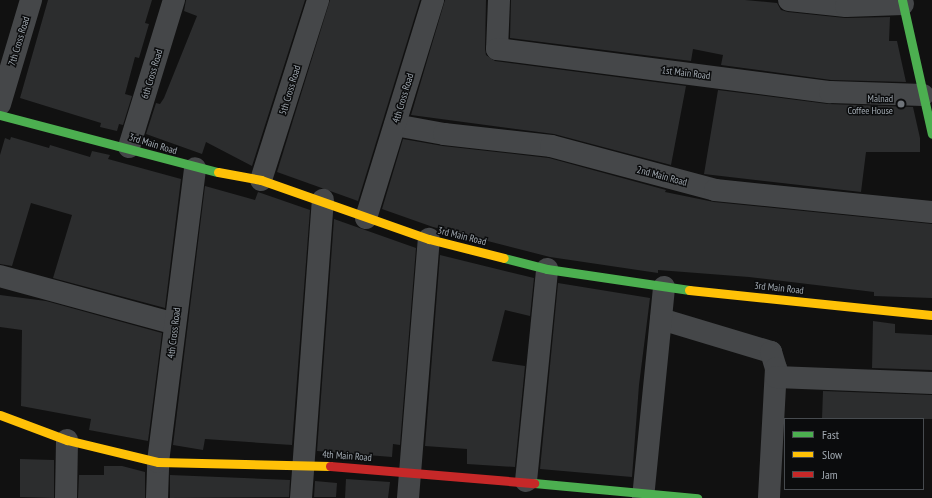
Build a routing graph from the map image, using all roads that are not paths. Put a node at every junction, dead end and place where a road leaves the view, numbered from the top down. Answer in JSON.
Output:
{"nodes":[{"id":1,"x":31,"y":0,"type":"edge"},
{"id":2,"x":174,"y":0,"type":"edge"},
{"id":3,"x":318,"y":0,"type":"edge"},
{"id":4,"x":433,"y":0,"type":"edge"},
{"id":5,"x":499,"y":0,"type":"edge"},
{"id":6,"x":789,"y":0,"type":"edge"},
{"id":7,"x":903,"y":2,"type":"edge"},
{"id":8,"x":923,"y":95,"type":"junction"},
{"id":9,"x":0,"y":104,"type":"edge"},
{"id":10,"x":0,"y":115,"type":"edge"},
{"id":11,"x":395,"y":125,"type":"junction"},
{"id":12,"x":932,"y":134,"type":"edge"},
{"id":13,"x":129,"y":148,"type":"junction"},
{"id":14,"x":195,"y":168,"type":"junction"},
{"id":15,"x":262,"y":180,"type":"junction"},
{"id":16,"x":323,"y":200,"type":"junction"},
{"id":17,"x":932,"y":212,"type":"edge"},
{"id":18,"x":366,"y":218,"type":"junction"},
{"id":19,"x":429,"y":239,"type":"junction"},
{"id":20,"x":547,"y":268,"type":"junction"},
{"id":21,"x":0,"y":276,"type":"edge"},
{"id":22,"x":664,"y":287,"type":"junction"},
{"id":23,"x":932,"y":315,"type":"edge"},
{"id":24,"x":661,"y":319,"type":"junction"},
{"id":25,"x":175,"y":324,"type":"junction"},
{"id":26,"x":776,"y":377,"type":"junction"},
{"id":27,"x":932,"y":383,"type":"edge"},
{"id":28,"x":0,"y":415,"type":"edge"},
{"id":29,"x":67,"y":440,"type":"junction"},
{"id":30,"x":158,"y":462,"type":"junction"},
{"id":31,"x":303,"y":464,"type":"junction"},
{"id":32,"x":410,"y":471,"type":"junction"},
{"id":33,"x":526,"y":481,"type":"junction"},
{"id":34,"x":643,"y":496,"type":"edge"},
{"id":35,"x":66,"y":498,"type":"edge"},
{"id":36,"x":157,"y":498,"type":"edge"},
{"id":37,"x":301,"y":498,"type":"edge"},
{"id":38,"x":408,"y":498,"type":"edge"},
{"id":39,"x":697,"y":498,"type":"edge"},
{"id":40,"x":769,"y":498,"type":"edge"}],
"edges":[{"from":1,"to":9,"type":"street","name":"7th Cross Road"},
{"from":2,"to":13,"type":"street","name":"6th Cross Road"},
{"from":3,"to":15,"type":"street","name":"5th Cross Road"},
{"from":4,"to":11,"type":"street","name":"4th Cross Road"},
{"from":5,"to":8,"type":"street","name":"1st Main Road"},
{"from":6,"to":7,"type":"street"},
{"from":7,"to":8,"type":"street"},
{"from":8,"to":12,"type":"street"},
{"from":10,"to":13,"type":"street","name":"3rd Main Road"},
{"from":11,"to":17,"type":"street","name":"2nd Main Road"},
{"from":11,"to":18,"type":"street","name":"4th Cross Road"},
{"from":13,"to":14,"type":"street","name":"3rd Main Road"},
{"from":14,"to":15,"type":"street","name":"3rd Main Road"},
{"from":14,"to":25,"type":"street","name":"4th Cross Road"},
{"from":15,"to":16,"type":"street","name":"3rd Main Road"},
{"from":16,"to":18,"type":"street","name":"3rd Main Road"},
{"from":16,"to":31,"type":"street"},
{"from":18,"to":19,"type":"street","name":"3rd Main Road"},
{"from":19,"to":20,"type":"street","name":"3rd Main Road"},
{"from":19,"to":32,"type":"street"},
{"from":20,"to":22,"type":"street","name":"3rd Main Road"},
{"from":20,"to":33,"type":"street"},
{"from":21,"to":25,"type":"street"},
{"from":22,"to":23,"type":"street","name":"3rd Main Road"},
{"from":22,"to":24,"type":"street"},
{"from":24,"to":26,"type":"street"},
{"from":24,"to":34,"type":"street"},
{"from":25,"to":30,"type":"street","name":"4th Cross Road"},
{"from":26,"to":27,"type":"street"},
{"from":26,"to":40,"type":"street"},
{"from":28,"to":29,"type":"street","name":"4th Main Road"},
{"from":29,"to":30,"type":"street","name":"4th Main Road"},
{"from":29,"to":35,"type":"street"},
{"from":30,"to":31,"type":"street","name":"4th Main Road"},
{"from":30,"to":36,"type":"street","name":"4th Cross Road"},
{"from":31,"to":32,"type":"street","name":"4th Main Road"},
{"from":31,"to":37,"type":"street"},
{"from":32,"to":33,"type":"street","name":"4th Main Road"},
{"from":32,"to":38,"type":"street"},
{"from":33,"to":34,"type":"street","name":"4th Main Road"},
{"from":34,"to":39,"type":"street","name":"4th Main Road"}]}
